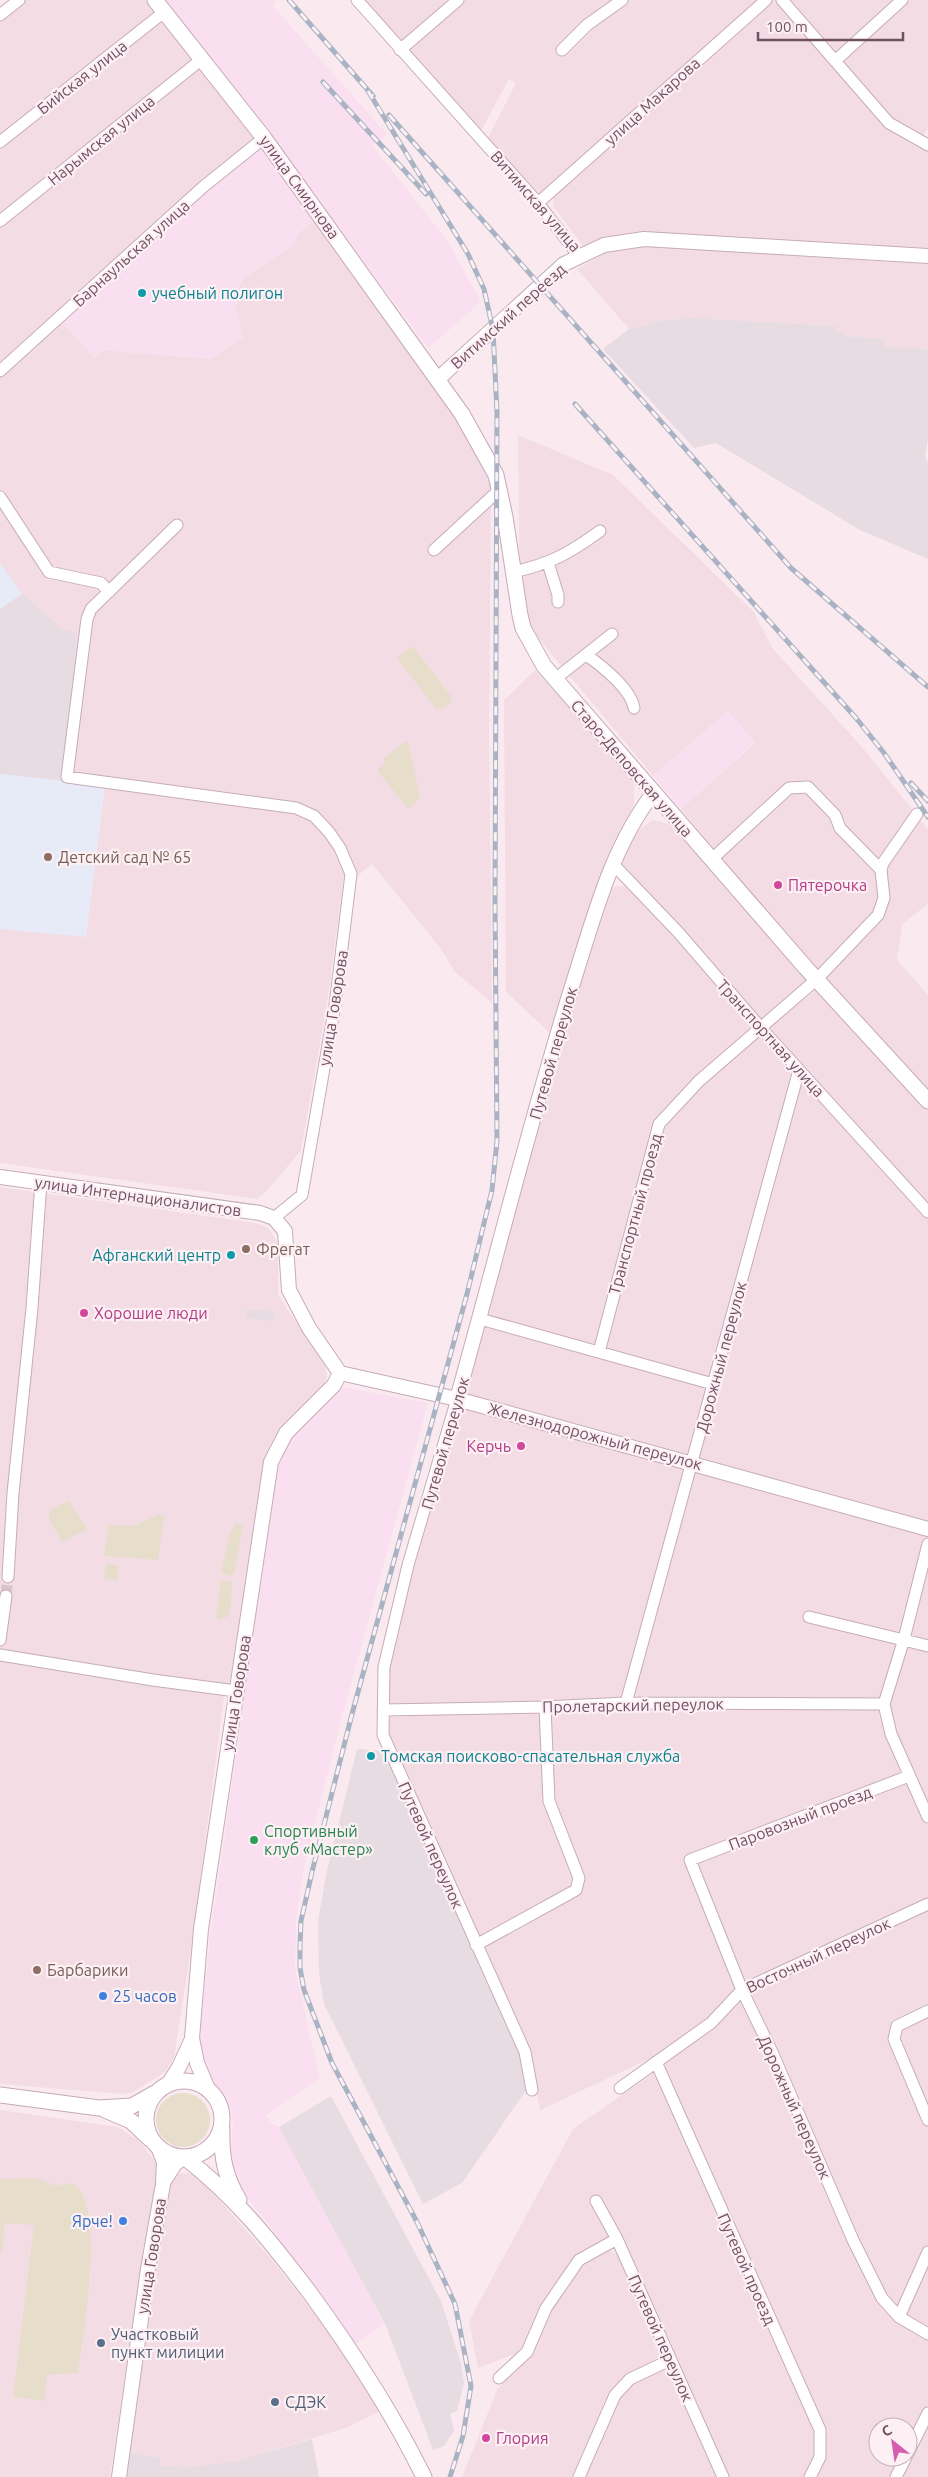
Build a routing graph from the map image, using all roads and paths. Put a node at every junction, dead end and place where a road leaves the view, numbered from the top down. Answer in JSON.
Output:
{"nodes":[{"id":1,"x":19,"y":0,"type":"edge"},
{"id":2,"x":357,"y":0,"type":"edge"},
{"id":3,"x":458,"y":0,"type":"edge"},
{"id":4,"x":622,"y":0,"type":"edge"},
{"id":5,"x":766,"y":0,"type":"edge"},
{"id":6,"x":782,"y":0,"type":"edge"},
{"id":7,"x":902,"y":0,"type":"edge"},
{"id":8,"x":159,"y":6,"type":"edge"},
{"id":9,"x":1,"y":13,"type":"edge"},
{"id":10,"x":400,"y":50,"type":"junction"},
{"id":11,"x":562,"y":50,"type":"dead end"},
{"id":12,"x":202,"y":59,"type":"junction"},
{"id":13,"x":835,"y":61,"type":"junction"},
{"id":14,"x":264,"y":138,"type":"junction"},
{"id":15,"x":0,"y":142,"type":"edge"},
{"id":16,"x":927,"y":142,"type":"edge"},
{"id":17,"x":538,"y":202,"type":"junction"},
{"id":18,"x":0,"y":221,"type":"edge"},
{"id":19,"x":579,"y":256,"type":"junction"},
{"id":20,"x":928,"y":256,"type":"edge"},
{"id":21,"x":0,"y":371,"type":"edge"},
{"id":22,"x":438,"y":379,"type":"junction"},
{"id":23,"x":499,"y":487,"type":"junction"},
{"id":24,"x":0,"y":497,"type":"edge"},
{"id":25,"x":177,"y":525,"type":"dead end"},
{"id":26,"x":600,"y":531,"type":"dead end"},
{"id":27,"x":434,"y":550,"type":"dead end"},
{"id":28,"x":548,"y":563,"type":"junction"},
{"id":29,"x":514,"y":572,"type":"junction"},
{"id":30,"x":109,"y":592,"type":"junction"},
{"id":31,"x":558,"y":602,"type":"dead end"},
{"id":32,"x":612,"y":634,"type":"dead end"},
{"id":33,"x":586,"y":655,"type":"junction"},
{"id":34,"x":555,"y":679,"type":"junction"},
{"id":35,"x":634,"y":708,"type":"dead end"},
{"id":36,"x":654,"y":792,"type":"junction"},
{"id":37,"x":917,"y":814,"type":"dead end"},
{"id":38,"x":712,"y":859,"type":"junction"},
{"id":39,"x":613,"y":864,"type":"junction"},
{"id":40,"x":881,"y":870,"type":"junction"},
{"id":41,"x":816,"y":979,"type":"junction"},
{"id":42,"x":761,"y":1028,"type":"junction"},
{"id":43,"x":799,"y":1070,"type":"junction"},
{"id":44,"x":928,"y":1101,"type":"edge"},
{"id":45,"x":0,"y":1177,"type":"edge"},
{"id":46,"x":41,"y":1182,"type":"junction"},
{"id":47,"x":928,"y":1212,"type":"edge"},
{"id":48,"x":274,"y":1218,"type":"junction"},
{"id":49,"x":480,"y":1319,"type":"junction"},
{"id":50,"x":599,"y":1352,"type":"junction"},
{"id":51,"x":340,"y":1373,"type":"junction"},
{"id":52,"x":713,"y":1384,"type":"junction"},
{"id":53,"x":457,"y":1399,"type":"junction"},
{"id":54,"x":692,"y":1463,"type":"junction"},
{"id":55,"x":928,"y":1529,"type":"edge"},
{"id":56,"x":928,"y":1544,"type":"edge"},
{"id":57,"x":8,"y":1577,"type":"tunnel mouth"},
{"id":58,"x":6,"y":1596,"type":"tunnel mouth"},
{"id":59,"x":809,"y":1618,"type":"dead end"},
{"id":60,"x":904,"y":1639,"type":"junction"},
{"id":61,"x":0,"y":1640,"type":"edge"},
{"id":62,"x":928,"y":1646,"type":"edge"},
{"id":63,"x":0,"y":1655,"type":"edge"},
{"id":64,"x":236,"y":1691,"type":"junction"},
{"id":65,"x":626,"y":1703,"type":"junction"},
{"id":66,"x":884,"y":1704,"type":"junction"},
{"id":67,"x":545,"y":1707,"type":"junction"},
{"id":68,"x":383,"y":1710,"type":"junction"},
{"id":69,"x":909,"y":1776,"type":"junction"},
{"id":70,"x":928,"y":1817,"type":"edge"},
{"id":71,"x":690,"y":1860,"type":"joint"},
{"id":72,"x":928,"y":1904,"type":"edge"},
{"id":73,"x":476,"y":1945,"type":"junction"},
{"id":74,"x":742,"y":1990,"type":"junction"},
{"id":75,"x":928,"y":2011,"type":"edge"},
{"id":76,"x":192,"y":2038,"type":"junction"},
{"id":77,"x":656,"y":2062,"type":"junction"},
{"id":78,"x":164,"y":2087,"type":"junction"},
{"id":79,"x":620,"y":2088,"type":"dead end"},
{"id":80,"x":208,"y":2089,"type":"junction"},
{"id":81,"x":532,"y":2090,"type":"dead end"},
{"id":82,"x":0,"y":2095,"type":"edge"},
{"id":83,"x":99,"y":2108,"type":"junction"},
{"id":84,"x":928,"y":2120,"type":"edge"},
{"id":85,"x":222,"y":2125,"type":"junction"},
{"id":86,"x":156,"y":2144,"type":"junction"},
{"id":87,"x":184,"y":2157,"type":"junction"},
{"id":88,"x":163,"y":2184,"type":"junction"},
{"id":89,"x":596,"y":2201,"type":"dead end"},
{"id":90,"x":246,"y":2213,"type":"junction"},
{"id":91,"x":616,"y":2240,"type":"junction"},
{"id":92,"x":928,"y":2252,"type":"edge"},
{"id":93,"x":899,"y":2317,"type":"junction"},
{"id":94,"x":928,"y":2334,"type":"edge"},
{"id":95,"x":670,"y":2360,"type":"junction"},
{"id":96,"x":499,"y":2378,"type":"dead end"},
{"id":97,"x":928,"y":2413,"type":"edge"},
{"id":98,"x":918,"y":2434,"type":"edge"},
{"id":99,"x":119,"y":2477,"type":"edge"},
{"id":100,"x":424,"y":2477,"type":"edge"},
{"id":101,"x":579,"y":2477,"type":"edge"},
{"id":102,"x":723,"y":2477,"type":"edge"},
{"id":103,"x":810,"y":2477,"type":"edge"}],
"edges":[{"from":1,"to":9,"type":"street"},
{"from":2,"to":10,"type":"street","name":"Витимская улица"},
{"from":3,"to":10,"type":"street"},
{"from":4,"to":11,"type":"street"},
{"from":5,"to":17,"type":"street","name":"улица Макарова"},
{"from":6,"to":13,"type":"street"},
{"from":7,"to":13,"type":"street"},
{"from":8,"to":12,"type":"main road","name":"улица Смирнова"},
{"from":8,"to":15,"type":"street","name":"Бийская улица"},
{"from":10,"to":17,"type":"street","name":"Витимская улица"},
{"from":12,"to":14,"type":"main road","name":"улица Смирнова"},
{"from":12,"to":18,"type":"street","name":"Нарымская улица"},
{"from":13,"to":16,"type":"street"},
{"from":14,"to":21,"type":"street","name":"Барнаульская улица"},
{"from":14,"to":22,"type":"main road","name":"улица Смирнова"},
{"from":17,"to":19,"type":"street","name":"Витимская улица"},
{"from":19,"to":20,"type":"street","name":"Витимская улица"},
{"from":19,"to":22,"type":"street","name":"Витимский переезд"},
{"from":22,"to":23,"type":"main road","name":"Старо-Деповская улица"},
{"from":23,"to":27,"type":"street"},
{"from":23,"to":29,"type":"main road","name":"Старо-Деповская улица"},
{"from":24,"to":30,"type":"street"},
{"from":25,"to":30,"type":"street"},
{"from":26,"to":28,"type":"street"},
{"from":28,"to":29,"type":"street"},
{"from":28,"to":31,"type":"street"},
{"from":29,"to":34,"type":"main road","name":"Старо-Деповская улица"},
{"from":30,"to":48,"type":"street","name":"улица Говорова"},
{"from":32,"to":33,"type":"street"},
{"from":33,"to":34,"type":"street"},
{"from":33,"to":35,"type":"street"},
{"from":34,"to":36,"type":"main road","name":"Старо-Деповская улица"},
{"from":36,"to":38,"type":"main road","name":"Старо-Деповская улица"},
{"from":36,"to":39,"type":"street","name":"Путевой переулок"},
{"from":37,"to":40,"type":"street"},
{"from":38,"to":40,"type":"street"},
{"from":38,"to":41,"type":"main road","name":"Старо-Деповская улица"},
{"from":39,"to":42,"type":"street","name":"Транспортная улица"},
{"from":39,"to":49,"type":"street","name":"Путевой переулок"},
{"from":40,"to":41,"type":"street","name":"Транспортный проезд"},
{"from":41,"to":42,"type":"street","name":"Транспортный проезд"},
{"from":41,"to":44,"type":"main road","name":"Старо-Деповская улица"},
{"from":42,"to":43,"type":"street","name":"Транспортная улица"},
{"from":42,"to":50,"type":"street","name":"Транспортный проезд"},
{"from":43,"to":47,"type":"street","name":"Транспортная улица"},
{"from":43,"to":52,"type":"street","name":"Дорожный переулок"},
{"from":45,"to":46,"type":"street","name":"улица Интернационалистов"},
{"from":46,"to":48,"type":"street","name":"улица Интернационалистов"},
{"from":46,"to":57,"type":"street"},
{"from":48,"to":51,"type":"street"},
{"from":49,"to":50,"type":"street"},
{"from":49,"to":53,"type":"street","name":"Путевой переулок"},
{"from":50,"to":52,"type":"street"},
{"from":51,"to":53,"type":"street","name":"Железнодорожный переулок"},
{"from":51,"to":64,"type":"street","name":"улица Говорова"},
{"from":52,"to":54,"type":"street","name":"Дорожный переулок"},
{"from":53,"to":54,"type":"street","name":"Железнодорожный переулок"},
{"from":53,"to":68,"type":"street","name":"Путевой переулок"},
{"from":54,"to":55,"type":"street","name":"Железнодорожный переулок"},
{"from":54,"to":65,"type":"street","name":"Дорожный переулок"},
{"from":56,"to":60,"type":"street"},
{"from":58,"to":61,"type":"street"},
{"from":59,"to":60,"type":"street"},
{"from":60,"to":62,"type":"street"},
{"from":60,"to":66,"type":"street"},
{"from":63,"to":64,"type":"street"},
{"from":64,"to":76,"type":"street","name":"улица Говорова"},
{"from":65,"to":66,"type":"street","name":"Пролетарский переулок"},
{"from":65,"to":67,"type":"street","name":"Пролетарский переулок"},
{"from":66,"to":69,"type":"street"},
{"from":67,"to":68,"type":"street","name":"Пролетарский переулок"},
{"from":67,"to":73,"type":"street"},
{"from":68,"to":73,"type":"street","name":"Путевой переулок"},
{"from":69,"to":70,"type":"street"},
{"from":69,"to":71,"type":"street","name":"Паровозный проезд"},
{"from":71,"to":74,"type":"street","name":"Дорожный переулок"},
{"from":72,"to":74,"type":"street","name":"Восточный переулок"},
{"from":73,"to":81,"type":"street","name":"Путевой переулок"},
{"from":74,"to":77,"type":"street","name":"Восточный переулок"},
{"from":74,"to":93,"type":"street","name":"Дорожный переулок"},
{"from":75,"to":84,"type":"street"},
{"from":76,"to":78,"type":"street","name":"улица Говорова"},
{"from":76,"to":80,"type":"street","name":"улица Говорова"},
{"from":77,"to":79,"type":"street","name":"Восточный переулок"},
{"from":77,"to":103,"type":"street","name":"Путевой проезд"},
{"from":78,"to":80,"type":"main road"},
{"from":78,"to":83,"type":"main road"},
{"from":78,"to":86,"type":"main road"},
{"from":80,"to":85,"type":"main road"},
{"from":82,"to":83,"type":"main road"},
{"from":83,"to":86,"type":"main road"},
{"from":85,"to":87,"type":"main road"},
{"from":85,"to":90,"type":"main road"},
{"from":86,"to":87,"type":"main road"},
{"from":86,"to":88,"type":"street"},
{"from":87,"to":88,"type":"street"},
{"from":87,"to":90,"type":"main road"},
{"from":88,"to":99,"type":"street","name":"улица Говорова"},
{"from":89,"to":91,"type":"street","name":"Путевой переулок"},
{"from":90,"to":100,"type":"main road"},
{"from":91,"to":95,"type":"street","name":"Путевой переулок"},
{"from":91,"to":96,"type":"street"},
{"from":92,"to":93,"type":"street"},
{"from":93,"to":94,"type":"street","name":"Дорожный переулок"},
{"from":95,"to":101,"type":"street"},
{"from":95,"to":102,"type":"street","name":"Путевой переулок"},
{"from":97,"to":98,"type":"street"}]}
